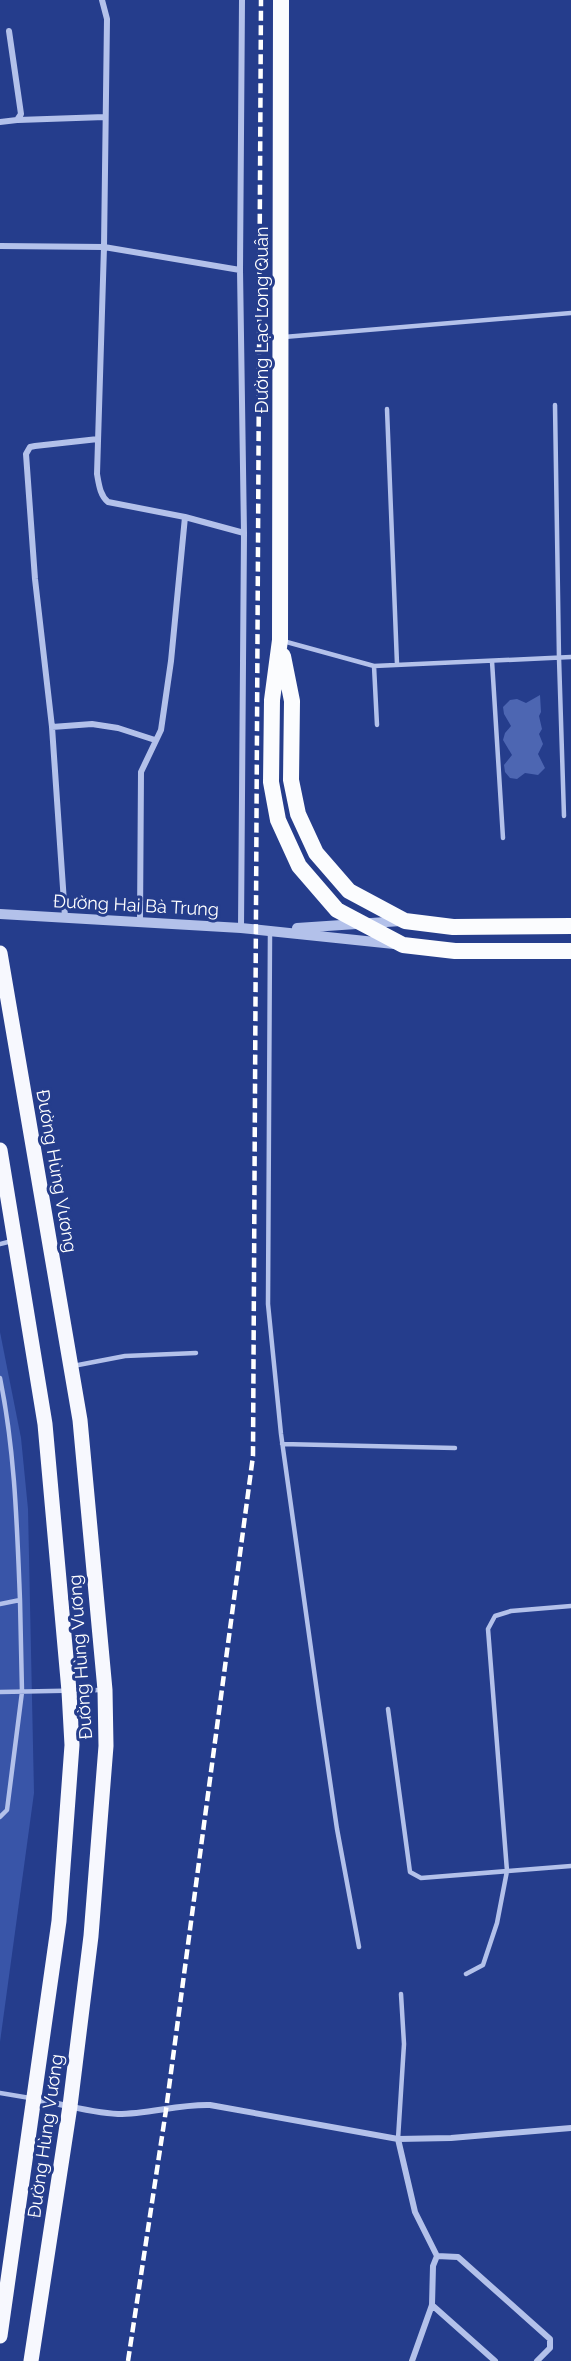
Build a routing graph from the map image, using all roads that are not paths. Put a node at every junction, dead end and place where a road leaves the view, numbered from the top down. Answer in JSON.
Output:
{"nodes":[{"id":1,"x":102,"y":0,"type":"edge"},
{"id":2,"x":243,"y":0,"type":"edge"},
{"id":3,"x":280,"y":0,"type":"edge"},
{"id":4,"x":9,"y":31,"type":"dead end"},
{"id":5,"x":105,"y":117,"type":"junction"},
{"id":6,"x":17,"y":120,"type":"junction"},
{"id":7,"x":0,"y":122,"type":"edge"},
{"id":8,"x":0,"y":246,"type":"edge"},
{"id":9,"x":104,"y":247,"type":"junction"},
{"id":10,"x":240,"y":270,"type":"junction"},
{"id":11,"x":571,"y":313,"type":"edge"},
{"id":12,"x":281,"y":337,"type":"junction"},
{"id":13,"x":555,"y":405,"type":"dead end"},
{"id":14,"x":387,"y":409,"type":"dead end"},
{"id":15,"x":98,"y":439,"type":"junction"},
{"id":16,"x":185,"y":518,"type":"junction"},
{"id":17,"x":244,"y":533,"type":"junction"},
{"id":18,"x":280,"y":640,"type":"junction"},
{"id":19,"x":571,"y":657,"type":"edge"},
{"id":20,"x":559,"y":658,"type":"junction"},
{"id":21,"x":492,"y":661,"type":"junction"},
{"id":22,"x":397,"y":664,"type":"junction"},
{"id":23,"x":374,"y":666,"type":"junction"},
{"id":24,"x":377,"y":725,"type":"dead end"},
{"id":25,"x":52,"y":727,"type":"junction"},
{"id":26,"x":155,"y":740,"type":"junction"},
{"id":27,"x":564,"y":816,"type":"dead end"},
{"id":28,"x":503,"y":838,"type":"dead end"},
{"id":29,"x":0,"y":914,"type":"edge"},
{"id":30,"x":65,"y":917,"type":"junction"},
{"id":31,"x":141,"y":921,"type":"junction"},
{"id":32,"x":405,"y":921,"type":"junction"},
{"id":33,"x":363,"y":924,"type":"junction"},
{"id":34,"x":571,"y":927,"type":"edge"},
{"id":35,"x":241,"y":928,"type":"junction"},
{"id":36,"x":270,"y":930,"type":"junction"},
{"id":37,"x":403,"y":945,"type":"junction"},
{"id":38,"x":571,"y":951,"type":"edge"},
{"id":39,"x":0,"y":953,"type":"edge"},
{"id":40,"x":0,"y":1150,"type":"edge"},
{"id":41,"x":8,"y":1242,"type":"edge"},
{"id":42,"x":196,"y":1353,"type":"dead end"},
{"id":43,"x":71,"y":1366,"type":"junction"},
{"id":44,"x":0,"y":1378,"type":"edge"},
{"id":45,"x":282,"y":1444,"type":"junction"},
{"id":46,"x":454,"y":1448,"type":"dead end"},
{"id":47,"x":20,"y":1600,"type":"junction"},
{"id":48,"x":0,"y":1604,"type":"edge"},
{"id":49,"x":571,"y":1606,"type":"edge"},
{"id":50,"x":105,"y":1690,"type":"junction"},
{"id":51,"x":69,"y":1691,"type":"junction"},
{"id":52,"x":0,"y":1692,"type":"edge"},
{"id":53,"x":22,"y":1692,"type":"junction"},
{"id":54,"x":388,"y":1709,"type":"dead end"},
{"id":55,"x":0,"y":1817,"type":"edge"},
{"id":56,"x":571,"y":1866,"type":"edge"},
{"id":57,"x":507,"y":1871,"type":"junction"},
{"id":58,"x":359,"y":1947,"type":"dead end"},
{"id":59,"x":466,"y":1974,"type":"dead end"},
{"id":60,"x":401,"y":1994,"type":"dead end"},
{"id":61,"x":0,"y":2093,"type":"edge"},
{"id":62,"x":35,"y":2098,"type":"junction"},
{"id":63,"x":70,"y":2106,"type":"junction"},
{"id":64,"x":571,"y":2128,"type":"edge"},
{"id":65,"x":398,"y":2139,"type":"junction"},
{"id":66,"x":436,"y":2256,"type":"junction"},
{"id":67,"x":6,"y":2260,"type":"edge"},
{"id":68,"x":432,"y":2305,"type":"junction"},
{"id":69,"x":0,"y":2336,"type":"edge"},
{"id":70,"x":31,"y":2361,"type":"edge"},
{"id":71,"x":412,"y":2361,"type":"edge"},
{"id":72,"x":495,"y":2361,"type":"edge"},
{"id":73,"x":537,"y":2361,"type":"edge"}],
"edges":[{"from":1,"to":5,"type":"street"},
{"from":2,"to":10,"type":"street"},
{"from":3,"to":12,"type":"highway","name":"Đường Lạc Long Quân"},
{"from":4,"to":6,"type":"street"},
{"from":5,"to":6,"type":"street"},
{"from":5,"to":9,"type":"street"},
{"from":6,"to":7,"type":"street"},
{"from":8,"to":9,"type":"street"},
{"from":9,"to":10,"type":"street"},
{"from":9,"to":15,"type":"street"},
{"from":10,"to":17,"type":"street"},
{"from":11,"to":12,"type":"lane"},
{"from":12,"to":18,"type":"highway","name":"Đường Lạc Long Quân"},
{"from":13,"to":20,"type":"lane"},
{"from":14,"to":22,"type":"lane"},
{"from":15,"to":16,"type":"street"},
{"from":15,"to":25,"type":"street"},
{"from":16,"to":17,"type":"street"},
{"from":16,"to":26,"type":"street"},
{"from":17,"to":35,"type":"street"},
{"from":18,"to":23,"type":"lane"},
{"from":18,"to":32,"type":"highway","name":"Đường Lạc Long Quân"},
{"from":18,"to":33,"type":"highway","name":"Đường Lạc Long Quân"},
{"from":19,"to":20,"type":"lane"},
{"from":20,"to":21,"type":"lane"},
{"from":20,"to":27,"type":"lane"},
{"from":21,"to":22,"type":"lane"},
{"from":21,"to":28,"type":"lane"},
{"from":22,"to":23,"type":"lane"},
{"from":23,"to":24,"type":"lane"},
{"from":25,"to":26,"type":"street"},
{"from":25,"to":30,"type":"street"},
{"from":26,"to":31,"type":"street"},
{"from":29,"to":30,"type":"street","name":"Đường Hai Bà Trưng"},
{"from":30,"to":31,"type":"street","name":"Đường Hai Bà Trưng"},
{"from":31,"to":35,"type":"street","name":"Đường Hai Bà Trưng"},
{"from":32,"to":33,"type":"street","name":"Đường Hai Bà Trưng"},
{"from":32,"to":34,"type":"highway","name":"Đường Lạc Long Quân"},
{"from":33,"to":36,"type":"street","name":"Đường Hai Bà Trưng"},
{"from":33,"to":37,"type":"highway","name":"Đường Lạc Long Quân"},
{"from":35,"to":36,"type":"street","name":"Đường Hai Bà Trưng"},
{"from":36,"to":37,"type":"street","name":"Đường Hai Bà Trưng"},
{"from":36,"to":45,"type":"lane"},
{"from":37,"to":38,"type":"highway","name":"Đường Lạc Long Quân"},
{"from":39,"to":43,"type":"main road","name":"Đường Hùng Vương"},
{"from":40,"to":41,"type":"main road","name":"Đường Hùng Vương"},
{"from":41,"to":51,"type":"main road","name":"Đường Hùng Vương"},
{"from":42,"to":43,"type":"lane"},
{"from":43,"to":50,"type":"main road","name":"Đường Hùng Vương"},
{"from":44,"to":47,"type":"lane"},
{"from":45,"to":46,"type":"lane"},
{"from":45,"to":58,"type":"lane"},
{"from":47,"to":48,"type":"lane"},
{"from":47,"to":53,"type":"lane"},
{"from":49,"to":57,"type":"lane"},
{"from":50,"to":51,"type":"lane"},
{"from":50,"to":63,"type":"main road","name":"Đường Hùng Vương"},
{"from":51,"to":53,"type":"lane"},
{"from":51,"to":62,"type":"main road","name":"Đường Hùng Vương"},
{"from":52,"to":53,"type":"lane"},
{"from":53,"to":55,"type":"lane"},
{"from":54,"to":57,"type":"lane"},
{"from":56,"to":57,"type":"lane"},
{"from":57,"to":59,"type":"lane"},
{"from":60,"to":65,"type":"lane"},
{"from":61,"to":62,"type":"lane"},
{"from":62,"to":63,"type":"street"},
{"from":62,"to":67,"type":"main road","name":"Đường Hùng Vương"},
{"from":63,"to":65,"type":"street"},
{"from":63,"to":70,"type":"main road","name":"Đường Hùng Vương"},
{"from":64,"to":65,"type":"street"},
{"from":65,"to":66,"type":"street"},
{"from":66,"to":68,"type":"street"},
{"from":66,"to":73,"type":"street"},
{"from":67,"to":69,"type":"main road","name":"Đường Hùng Vương"},
{"from":68,"to":71,"type":"street"},
{"from":68,"to":72,"type":"street"}]}
